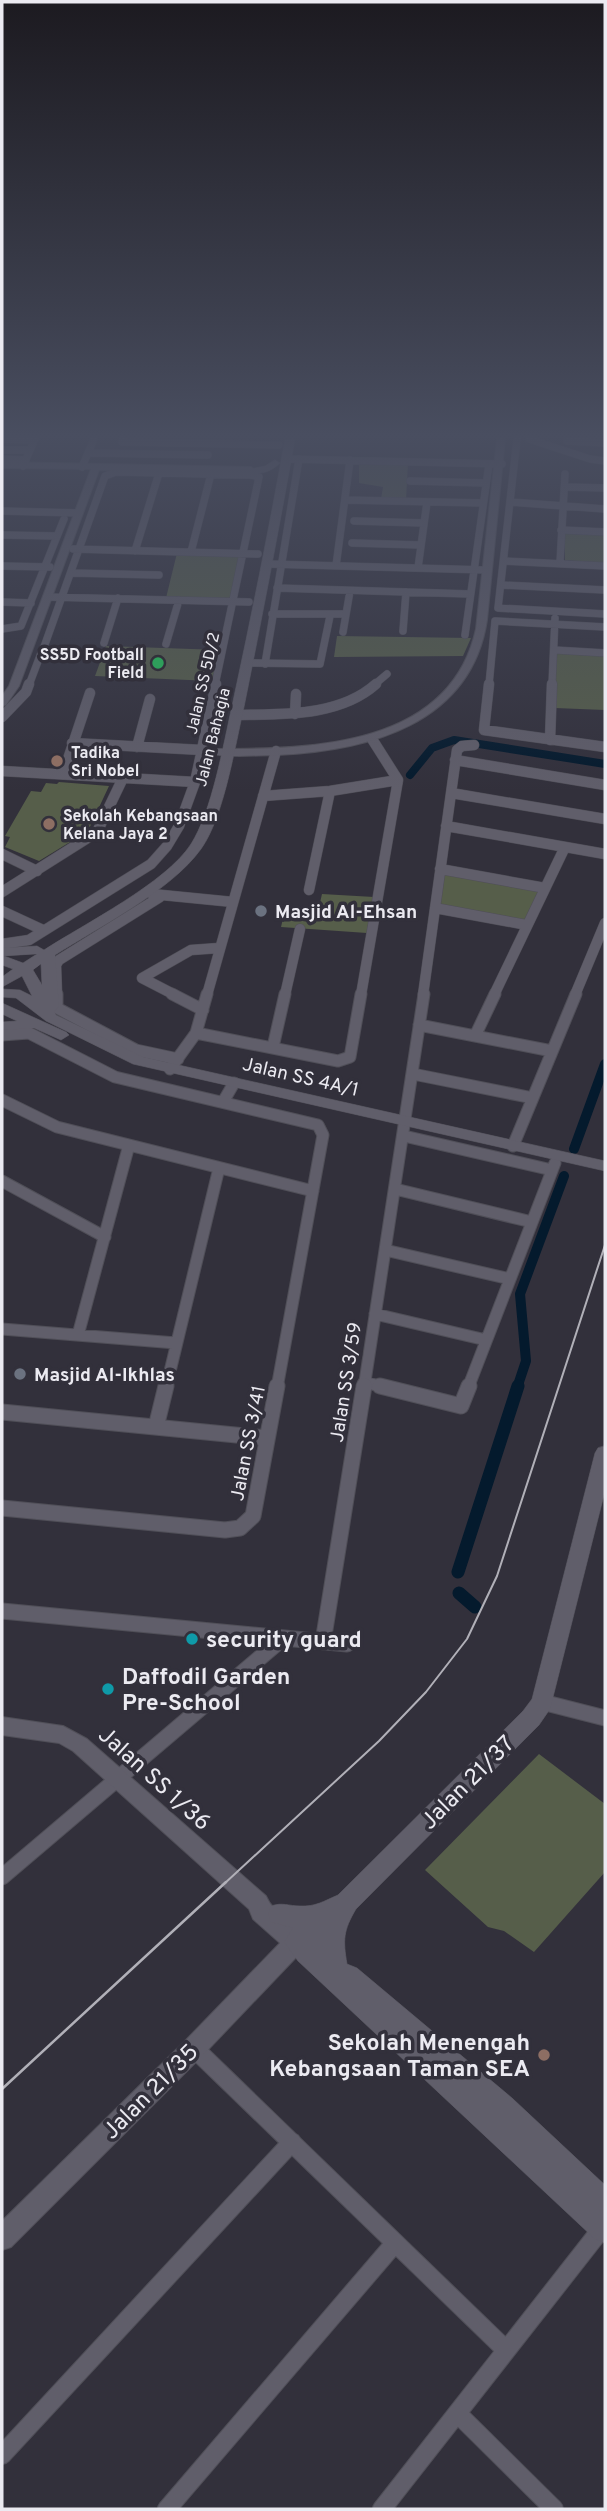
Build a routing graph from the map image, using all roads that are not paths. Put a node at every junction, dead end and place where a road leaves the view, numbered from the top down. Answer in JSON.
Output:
{"nodes":[{"id":1,"x":49,"y":556,"type":"edge"},
{"id":2,"x":62,"y":556,"type":"edge"},
{"id":3,"x":77,"y":556,"type":"edge"},
{"id":4,"x":244,"y":556,"type":"edge"},
{"id":5,"x":258,"y":556,"type":"edge"},
{"id":6,"x":269,"y":556,"type":"edge"},
{"id":7,"x":283,"y":556,"type":"edge"},
{"id":8,"x":337,"y":556,"type":"edge"},
{"id":9,"x":420,"y":556,"type":"edge"},
{"id":10,"x":476,"y":556,"type":"edge"},
{"id":11,"x":488,"y":556,"type":"edge"},
{"id":12,"x":504,"y":556,"type":"edge"},
{"id":13,"x":560,"y":556,"type":"edge"},
{"id":14,"x":503,"y":561,"type":"junction"},
{"id":15,"x":560,"y":563,"type":"junction"},
{"id":16,"x":268,"y":564,"type":"junction"},
{"id":17,"x":282,"y":564,"type":"junction"},
{"id":18,"x":2,"y":566,"type":"edge"},
{"id":19,"x":336,"y":566,"type":"junction"},
{"id":20,"x":605,"y":566,"type":"edge"},
{"id":21,"x":45,"y":567,"type":"junction"},
{"id":22,"x":58,"y":567,"type":"junction"},
{"id":23,"x":418,"y":568,"type":"junction"},
{"id":24,"x":474,"y":570,"type":"junction"},
{"id":25,"x":487,"y":570,"type":"junction"},
{"id":26,"x":71,"y":573,"type":"junction"},
{"id":27,"x":159,"y":575,"type":"dead end"},
{"id":28,"x":258,"y":585,"type":"junction"},
{"id":29,"x":501,"y":585,"type":"junction"},
{"id":30,"x":277,"y":588,"type":"junction"},
{"id":31,"x":605,"y":590,"type":"edge"},
{"id":32,"x":350,"y":591,"type":"junction"},
{"id":33,"x":405,"y":592,"type":"junction"},
{"id":34,"x":470,"y":594,"type":"junction"},
{"id":35,"x":47,"y":597,"type":"junction"},
{"id":36,"x":63,"y":597,"type":"junction"},
{"id":37,"x":118,"y":598,"type":"junction"},
{"id":38,"x":179,"y":600,"type":"junction"},
{"id":39,"x":235,"y":601,"type":"junction"},
{"id":40,"x":2,"y":602,"type":"edge"},
{"id":41,"x":249,"y":602,"type":"junction"},
{"id":42,"x":31,"y":603,"type":"junction"},
{"id":43,"x":272,"y":614,"type":"junction"},
{"id":44,"x":346,"y":614,"type":"junction"},
{"id":45,"x":605,"y":614,"type":"edge"},
{"id":46,"x":482,"y":615,"type":"junction"},
{"id":47,"x":330,"y":616,"type":"junction"},
{"id":48,"x":555,"y":621,"type":"junction"},
{"id":49,"x":605,"y":621,"type":"edge"},
{"id":50,"x":605,"y":627,"type":"edge"},
{"id":51,"x":2,"y":629,"type":"edge"},
{"id":52,"x":403,"y":631,"type":"dead end"},
{"id":53,"x":343,"y":632,"type":"dead end"},
{"id":54,"x":465,"y":635,"type":"dead end"},
{"id":55,"x":104,"y":643,"type":"dead end"},
{"id":56,"x":166,"y":644,"type":"dead end"},
{"id":57,"x":554,"y":650,"type":"junction"},
{"id":58,"x":605,"y":653,"type":"edge"},
{"id":59,"x":247,"y":663,"type":"junction"},
{"id":60,"x":265,"y":664,"type":"junction"},
{"id":61,"x":387,"y":674,"type":"dead end"},
{"id":62,"x":90,"y":693,"type":"dead end"},
{"id":63,"x":296,"y":694,"type":"dead end"},
{"id":64,"x":150,"y":699,"type":"dead end"},
{"id":65,"x":2,"y":703,"type":"edge"},
{"id":66,"x":295,"y":714,"type":"junction"},
{"id":67,"x":236,"y":715,"type":"junction"},
{"id":68,"x":2,"y":717,"type":"edge"},
{"id":69,"x":372,"y":738,"type":"junction"},
{"id":70,"x":550,"y":740,"type":"junction"},
{"id":71,"x":72,"y":743,"type":"junction"},
{"id":72,"x":474,"y":745,"type":"dead end"},
{"id":73,"x":137,"y":747,"type":"junction"},
{"id":74,"x":605,"y":747,"type":"edge"},
{"id":75,"x":215,"y":751,"type":"junction"},
{"id":76,"x":276,"y":751,"type":"junction"},
{"id":77,"x":455,"y":760,"type":"junction"},
{"id":78,"x":2,"y":771,"type":"edge"},
{"id":79,"x":63,"y":774,"type":"junction"},
{"id":80,"x":123,"y":778,"type":"junction"},
{"id":81,"x":398,"y":780,"type":"junction"},
{"id":82,"x":195,"y":782,"type":"junction"},
{"id":83,"x":605,"y":785,"type":"edge"},
{"id":84,"x":330,"y":791,"type":"junction"},
{"id":85,"x":451,"y":793,"type":"junction"},
{"id":86,"x":263,"y":796,"type":"junction"},
{"id":87,"x":605,"y":819,"type":"edge"},
{"id":88,"x":446,"y":829,"type":"junction"},
{"id":89,"x":564,"y":849,"type":"junction"},
{"id":90,"x":2,"y":854,"type":"edge"},
{"id":91,"x":605,"y":854,"type":"edge"},
{"id":92,"x":440,"y":869,"type":"junction"},
{"id":93,"x":37,"y":871,"type":"junction"},
{"id":94,"x":545,"y":888,"type":"junction"},
{"id":95,"x":309,"y":890,"type":"dead end"},
{"id":96,"x":2,"y":892,"type":"edge"},
{"id":97,"x":145,"y":892,"type":"junction"},
{"id":98,"x":160,"y":897,"type":"junction"},
{"id":99,"x":233,"y":902,"type":"junction"},
{"id":100,"x":435,"y":908,"type":"junction"},
{"id":101,"x":2,"y":911,"type":"edge"},
{"id":102,"x":605,"y":923,"type":"edge"},
{"id":103,"x":527,"y":925,"type":"junction"},
{"id":104,"x":300,"y":929,"type":"dead end"},
{"id":105,"x":43,"y":930,"type":"junction"},
{"id":106,"x":2,"y":944,"type":"edge"},
{"id":107,"x":219,"y":948,"type":"junction"},
{"id":108,"x":43,"y":952,"type":"junction"},
{"id":109,"x":2,"y":953,"type":"edge"},
{"id":110,"x":10,"y":966,"type":"edge"},
{"id":111,"x":2,"y":983,"type":"edge"},
{"id":112,"x":2,"y":993,"type":"edge"},
{"id":113,"x":2,"y":1008,"type":"edge"},
{"id":114,"x":203,"y":1010,"type":"junction"},
{"id":115,"x":2,"y":1020,"type":"edge"},
{"id":116,"x":44,"y":1021,"type":"junction"},
{"id":117,"x":419,"y":1025,"type":"junction"},
{"id":118,"x":2,"y":1026,"type":"edge"},
{"id":119,"x":196,"y":1033,"type":"junction"},
{"id":120,"x":2,"y":1035,"type":"edge"},
{"id":121,"x":475,"y":1036,"type":"junction"},
{"id":122,"x":273,"y":1047,"type":"junction"},
{"id":123,"x":552,"y":1051,"type":"junction"},
{"id":124,"x":174,"y":1064,"type":"junction"},
{"id":125,"x":412,"y":1074,"type":"junction"},
{"id":126,"x":229,"y":1091,"type":"junction"},
{"id":127,"x":533,"y":1098,"type":"junction"},
{"id":128,"x":2,"y":1100,"type":"edge"},
{"id":129,"x":405,"y":1129,"type":"junction"},
{"id":130,"x":129,"y":1145,"type":"junction"},
{"id":131,"x":513,"y":1146,"type":"junction"},
{"id":132,"x":554,"y":1166,"type":"junction"},
{"id":133,"x":605,"y":1166,"type":"edge"},
{"id":134,"x":219,"y":1168,"type":"junction"},
{"id":135,"x":605,"y":1174,"type":"edge"},
{"id":136,"x":2,"y":1181,"type":"edge"},
{"id":137,"x":395,"y":1189,"type":"junction"},
{"id":138,"x":313,"y":1191,"type":"junction"},
{"id":139,"x":532,"y":1222,"type":"junction"},
{"id":140,"x":105,"y":1237,"type":"junction"},
{"id":141,"x":386,"y":1250,"type":"junction"},
{"id":142,"x":510,"y":1279,"type":"junction"},
{"id":143,"x":375,"y":1314,"type":"junction"},
{"id":144,"x":2,"y":1329,"type":"edge"},
{"id":145,"x":78,"y":1335,"type":"junction"},
{"id":146,"x":486,"y":1340,"type":"junction"},
{"id":147,"x":176,"y":1343,"type":"junction"},
{"id":148,"x":365,"y":1382,"type":"junction"},
{"id":149,"x":2,"y":1412,"type":"edge"},
{"id":150,"x":156,"y":1427,"type":"junction"},
{"id":151,"x":267,"y":1438,"type":"junction"},
{"id":152,"x":605,"y":1453,"type":"edge"},
{"id":153,"x":2,"y":1508,"type":"edge"},
{"id":154,"x":2,"y":1611,"type":"edge"},
{"id":155,"x":282,"y":1639,"type":"junction"},
{"id":156,"x":323,"y":1642,"type":"junction"},
{"id":157,"x":347,"y":1644,"type":"dead end"},
{"id":158,"x":542,"y":1702,"type":"junction"},
{"id":159,"x":605,"y":1718,"type":"edge"},
{"id":160,"x":2,"y":1726,"type":"edge"},
{"id":161,"x":118,"y":1777,"type":"junction"},
{"id":162,"x":5,"y":1868,"type":"edge"},
{"id":163,"x":269,"y":1908,"type":"junction"},
{"id":164,"x":327,"y":1920,"type":"junction"},
{"id":165,"x":305,"y":1943,"type":"junction"},
{"id":166,"x":335,"y":1964,"type":"junction"},
{"id":167,"x":194,"y":2048,"type":"junction"},
{"id":168,"x":292,"y":2142,"type":"junction"},
{"id":169,"x":603,"y":2215,"type":"edge"},
{"id":170,"x":2,"y":2238,"type":"edge"},
{"id":171,"x":396,"y":2243,"type":"junction"},
{"id":172,"x":506,"y":2350,"type":"junction"},
{"id":173,"x":457,"y":2413,"type":"junction"},
{"id":174,"x":2,"y":2455,"type":"edge"},
{"id":175,"x":167,"y":2509,"type":"edge"},
{"id":176,"x":382,"y":2509,"type":"edge"},
{"id":177,"x":554,"y":2509,"type":"edge"}],
"edges":[{"from":1,"to":21,"type":"street"},
{"from":2,"to":22,"type":"street"},
{"from":3,"to":26,"type":"street"},
{"from":4,"to":39,"type":"street","name":"Jalan SS 5D/2"},
{"from":5,"to":28,"type":"main road","name":"Jalan Bahagia"},
{"from":6,"to":16,"type":"main road","name":"Jalan Bahagia"},
{"from":7,"to":17,"type":"street"},
{"from":8,"to":19,"type":"street"},
{"from":9,"to":23,"type":"street"},
{"from":10,"to":24,"type":"street"},
{"from":11,"to":25,"type":"street"},
{"from":12,"to":14,"type":"street"},
{"from":13,"to":15,"type":"street"},
{"from":14,"to":15,"type":"street"},
{"from":14,"to":29,"type":"street"},
{"from":15,"to":20,"type":"street"},
{"from":16,"to":17,"type":"street"},
{"from":16,"to":28,"type":"main road","name":"Jalan Bahagia"},
{"from":17,"to":19,"type":"street"},
{"from":17,"to":30,"type":"street"},
{"from":18,"to":21,"type":"street"},
{"from":19,"to":23,"type":"street"},
{"from":21,"to":22,"type":"street"},
{"from":21,"to":42,"type":"street"},
{"from":22,"to":35,"type":"street"},
{"from":23,"to":24,"type":"street"},
{"from":24,"to":25,"type":"street"},
{"from":24,"to":34,"type":"street"},
{"from":25,"to":46,"type":"street"},
{"from":26,"to":27,"type":"street"},
{"from":26,"to":36,"type":"street"},
{"from":28,"to":41,"type":"main road","name":"Jalan Bahagia"},
{"from":28,"to":59,"type":"main road","name":"Jalan Bahagia"},
{"from":29,"to":31,"type":"street"},
{"from":29,"to":45,"type":"street"},
{"from":30,"to":32,"type":"street"},
{"from":30,"to":43,"type":"street"},
{"from":32,"to":33,"type":"street"},
{"from":32,"to":44,"type":"street"},
{"from":33,"to":34,"type":"street"},
{"from":33,"to":52,"type":"street"},
{"from":34,"to":54,"type":"street"},
{"from":35,"to":36,"type":"street"},
{"from":35,"to":65,"type":"street"},
{"from":36,"to":37,"type":"street"},
{"from":36,"to":68,"type":"street"},
{"from":37,"to":38,"type":"street"},
{"from":37,"to":55,"type":"street"},
{"from":38,"to":39,"type":"street"},
{"from":38,"to":56,"type":"street"},
{"from":39,"to":41,"type":"street"},
{"from":39,"to":75,"type":"street","name":"Jalan SS 5D/2"},
{"from":40,"to":42,"type":"street"},
{"from":41,"to":75,"type":"main road","name":"Jalan Bahagia"},
{"from":42,"to":51,"type":"street"},
{"from":43,"to":47,"type":"street"},
{"from":43,"to":60,"type":"street"},
{"from":44,"to":47,"type":"street"},
{"from":44,"to":53,"type":"street"},
{"from":46,"to":48,"type":"street"},
{"from":46,"to":69,"type":"street"},
{"from":47,"to":60,"type":"street"},
{"from":48,"to":49,"type":"street"},
{"from":48,"to":50,"type":"street"},
{"from":48,"to":57,"type":"street"},
{"from":48,"to":70,"type":"street"},
{"from":57,"to":58,"type":"street"},
{"from":57,"to":70,"type":"street"},
{"from":59,"to":60,"type":"street"},
{"from":59,"to":67,"type":"main road","name":"Jalan Bahagia"},
{"from":61,"to":66,"type":"street"},
{"from":62,"to":71,"type":"street"},
{"from":63,"to":66,"type":"street"},
{"from":64,"to":73,"type":"street"},
{"from":66,"to":67,"type":"street"},
{"from":67,"to":75,"type":"main road","name":"Jalan Bahagia"},
{"from":69,"to":76,"type":"street"},
{"from":69,"to":81,"type":"street"},
{"from":70,"to":74,"type":"street"},
{"from":71,"to":73,"type":"street"},
{"from":71,"to":79,"type":"street"},
{"from":72,"to":77,"type":"street"},
{"from":73,"to":75,"type":"street"},
{"from":75,"to":76,"type":"street"},
{"from":75,"to":82,"type":"street","name":"Jalan SS 5D/2"},
{"from":75,"to":97,"type":"main road","name":"Jalan Bahagia"},
{"from":75,"to":108,"type":"main road","name":"Jalan Bahagia"},
{"from":76,"to":86,"type":"street"},
{"from":77,"to":83,"type":"street"},
{"from":77,"to":85,"type":"street","name":"Jalan SS 3/59"},
{"from":78,"to":79,"type":"street"},
{"from":79,"to":80,"type":"street"},
{"from":80,"to":82,"type":"street"},
{"from":80,"to":93,"type":"street"},
{"from":81,"to":84,"type":"street"},
{"from":81,"to":122,"type":"street"},
{"from":82,"to":105,"type":"street","name":"Jalan SS 5D/2"},
{"from":84,"to":86,"type":"street"},
{"from":84,"to":95,"type":"street"},
{"from":85,"to":87,"type":"street"},
{"from":85,"to":88,"type":"street","name":"Jalan SS 3/59"},
{"from":86,"to":99,"type":"street"},
{"from":88,"to":89,"type":"street"},
{"from":88,"to":92,"type":"street","name":"Jalan SS 3/59"},
{"from":89,"to":91,"type":"street"},
{"from":89,"to":94,"type":"street"},
{"from":90,"to":93,"type":"street"},
{"from":92,"to":94,"type":"street"},
{"from":92,"to":100,"type":"street","name":"Jalan SS 3/59"},
{"from":93,"to":96,"type":"street"},
{"from":94,"to":103,"type":"street"},
{"from":97,"to":98,"type":"street"},
{"from":97,"to":108,"type":"main road","name":"Jalan Bahagia"},
{"from":98,"to":99,"type":"street"},
{"from":98,"to":124,"type":"street"},
{"from":99,"to":107,"type":"street"},
{"from":100,"to":103,"type":"street"},
{"from":100,"to":117,"type":"street","name":"Jalan SS 3/59"},
{"from":101,"to":105,"type":"street"},
{"from":102,"to":123,"type":"street"},
{"from":103,"to":121,"type":"street"},
{"from":104,"to":122,"type":"street"},
{"from":105,"to":106,"type":"street","name":"Jalan SS 5D/2"},
{"from":107,"to":114,"type":"street"},
{"from":107,"to":114,"type":"street"},
{"from":108,"to":109,"type":"main road"},
{"from":108,"to":110,"type":"main road","name":"Jalan Bahagia"},
{"from":108,"to":116,"type":"main road"},
{"from":110,"to":111,"type":"main road","name":"Jalan Bahagia"},
{"from":110,"to":116,"type":"main road"},
{"from":112,"to":116,"type":"main road","name":"Jalan SS 4A/1"},
{"from":113,"to":116,"type":"main road","name":"Jalan SS 4A/1"},
{"from":114,"to":119,"type":"street"},
{"from":115,"to":116,"type":"main road"},
{"from":116,"to":118,"type":"main road"},
{"from":116,"to":124,"type":"main road","name":"Jalan SS 4A/1"},
{"from":116,"to":126,"type":"main road","name":"Jalan SS 4A/1"},
{"from":117,"to":121,"type":"street"},
{"from":117,"to":125,"type":"street","name":"Jalan SS 3/59"},
{"from":119,"to":122,"type":"street"},
{"from":119,"to":124,"type":"street"},
{"from":120,"to":126,"type":"street"},
{"from":121,"to":123,"type":"street"},
{"from":123,"to":127,"type":"street"},
{"from":124,"to":126,"type":"main road","name":"Jalan SS 4A/1"},
{"from":125,"to":127,"type":"street"},
{"from":125,"to":129,"type":"street","name":"Jalan SS 3/59"},
{"from":126,"to":129,"type":"main road","name":"Jalan SS 4A/1"},
{"from":126,"to":138,"type":"street","name":"Jalan SS 3/41"},
{"from":127,"to":131,"type":"street"},
{"from":128,"to":130,"type":"street"},
{"from":129,"to":131,"type":"main road","name":"Jalan SS 4A/1"},
{"from":129,"to":132,"type":"main road","name":"Jalan SS 4A/1"},
{"from":129,"to":137,"type":"street","name":"Jalan SS 3/59"},
{"from":130,"to":134,"type":"street"},
{"from":130,"to":140,"type":"street"},
{"from":131,"to":133,"type":"main road","name":"Jalan SS 4A/1"},
{"from":132,"to":135,"type":"main road","name":"Jalan SS 4A/1"},
{"from":132,"to":139,"type":"street"},
{"from":134,"to":138,"type":"street"},
{"from":134,"to":147,"type":"street"},
{"from":136,"to":140,"type":"street"},
{"from":137,"to":139,"type":"street"},
{"from":137,"to":141,"type":"street","name":"Jalan SS 3/59"},
{"from":138,"to":151,"type":"street","name":"Jalan SS 3/41"},
{"from":139,"to":142,"type":"street"},
{"from":140,"to":145,"type":"street"},
{"from":141,"to":142,"type":"street"},
{"from":141,"to":143,"type":"street","name":"Jalan SS 3/59"},
{"from":142,"to":146,"type":"street"},
{"from":143,"to":146,"type":"street"},
{"from":143,"to":148,"type":"street","name":"Jalan SS 3/59"},
{"from":144,"to":145,"type":"street"},
{"from":145,"to":147,"type":"street"},
{"from":146,"to":148,"type":"street"},
{"from":147,"to":150,"type":"street"},
{"from":148,"to":156,"type":"street","name":"Jalan SS 3/59"},
{"from":149,"to":150,"type":"street"},
{"from":150,"to":151,"type":"street"},
{"from":151,"to":153,"type":"street","name":"Jalan SS 3/41"},
{"from":152,"to":158,"type":"main road","name":"Jalan 21/37"},
{"from":154,"to":155,"type":"street"},
{"from":155,"to":156,"type":"street"},
{"from":155,"to":161,"type":"street"},
{"from":156,"to":157,"type":"street"},
{"from":158,"to":159,"type":"street"},
{"from":158,"to":164,"type":"main road","name":"Jalan 21/37"},
{"from":160,"to":161,"type":"street","name":"Jalan SS 1/36"},
{"from":161,"to":162,"type":"street"},
{"from":161,"to":163,"type":"street","name":"Jalan SS 1/36"},
{"from":163,"to":164,"type":"main road"},
{"from":163,"to":165,"type":"street","name":"Jalan SS 1/36"},
{"from":164,"to":165,"type":"main road","name":"Jalan 21/37"},
{"from":164,"to":166,"type":"main road"},
{"from":165,"to":166,"type":"main road"},
{"from":165,"to":167,"type":"street","name":"Jalan 21/35"},
{"from":165,"to":169,"type":"main road"},
{"from":166,"to":169,"type":"main road"},
{"from":167,"to":168,"type":"street"},
{"from":167,"to":170,"type":"street","name":"Jalan 21/35"},
{"from":168,"to":171,"type":"street"},
{"from":168,"to":174,"type":"street"},
{"from":169,"to":172,"type":"street"},
{"from":171,"to":172,"type":"street"},
{"from":171,"to":175,"type":"street"},
{"from":172,"to":173,"type":"street"},
{"from":173,"to":176,"type":"street"},
{"from":173,"to":177,"type":"street"}]}
